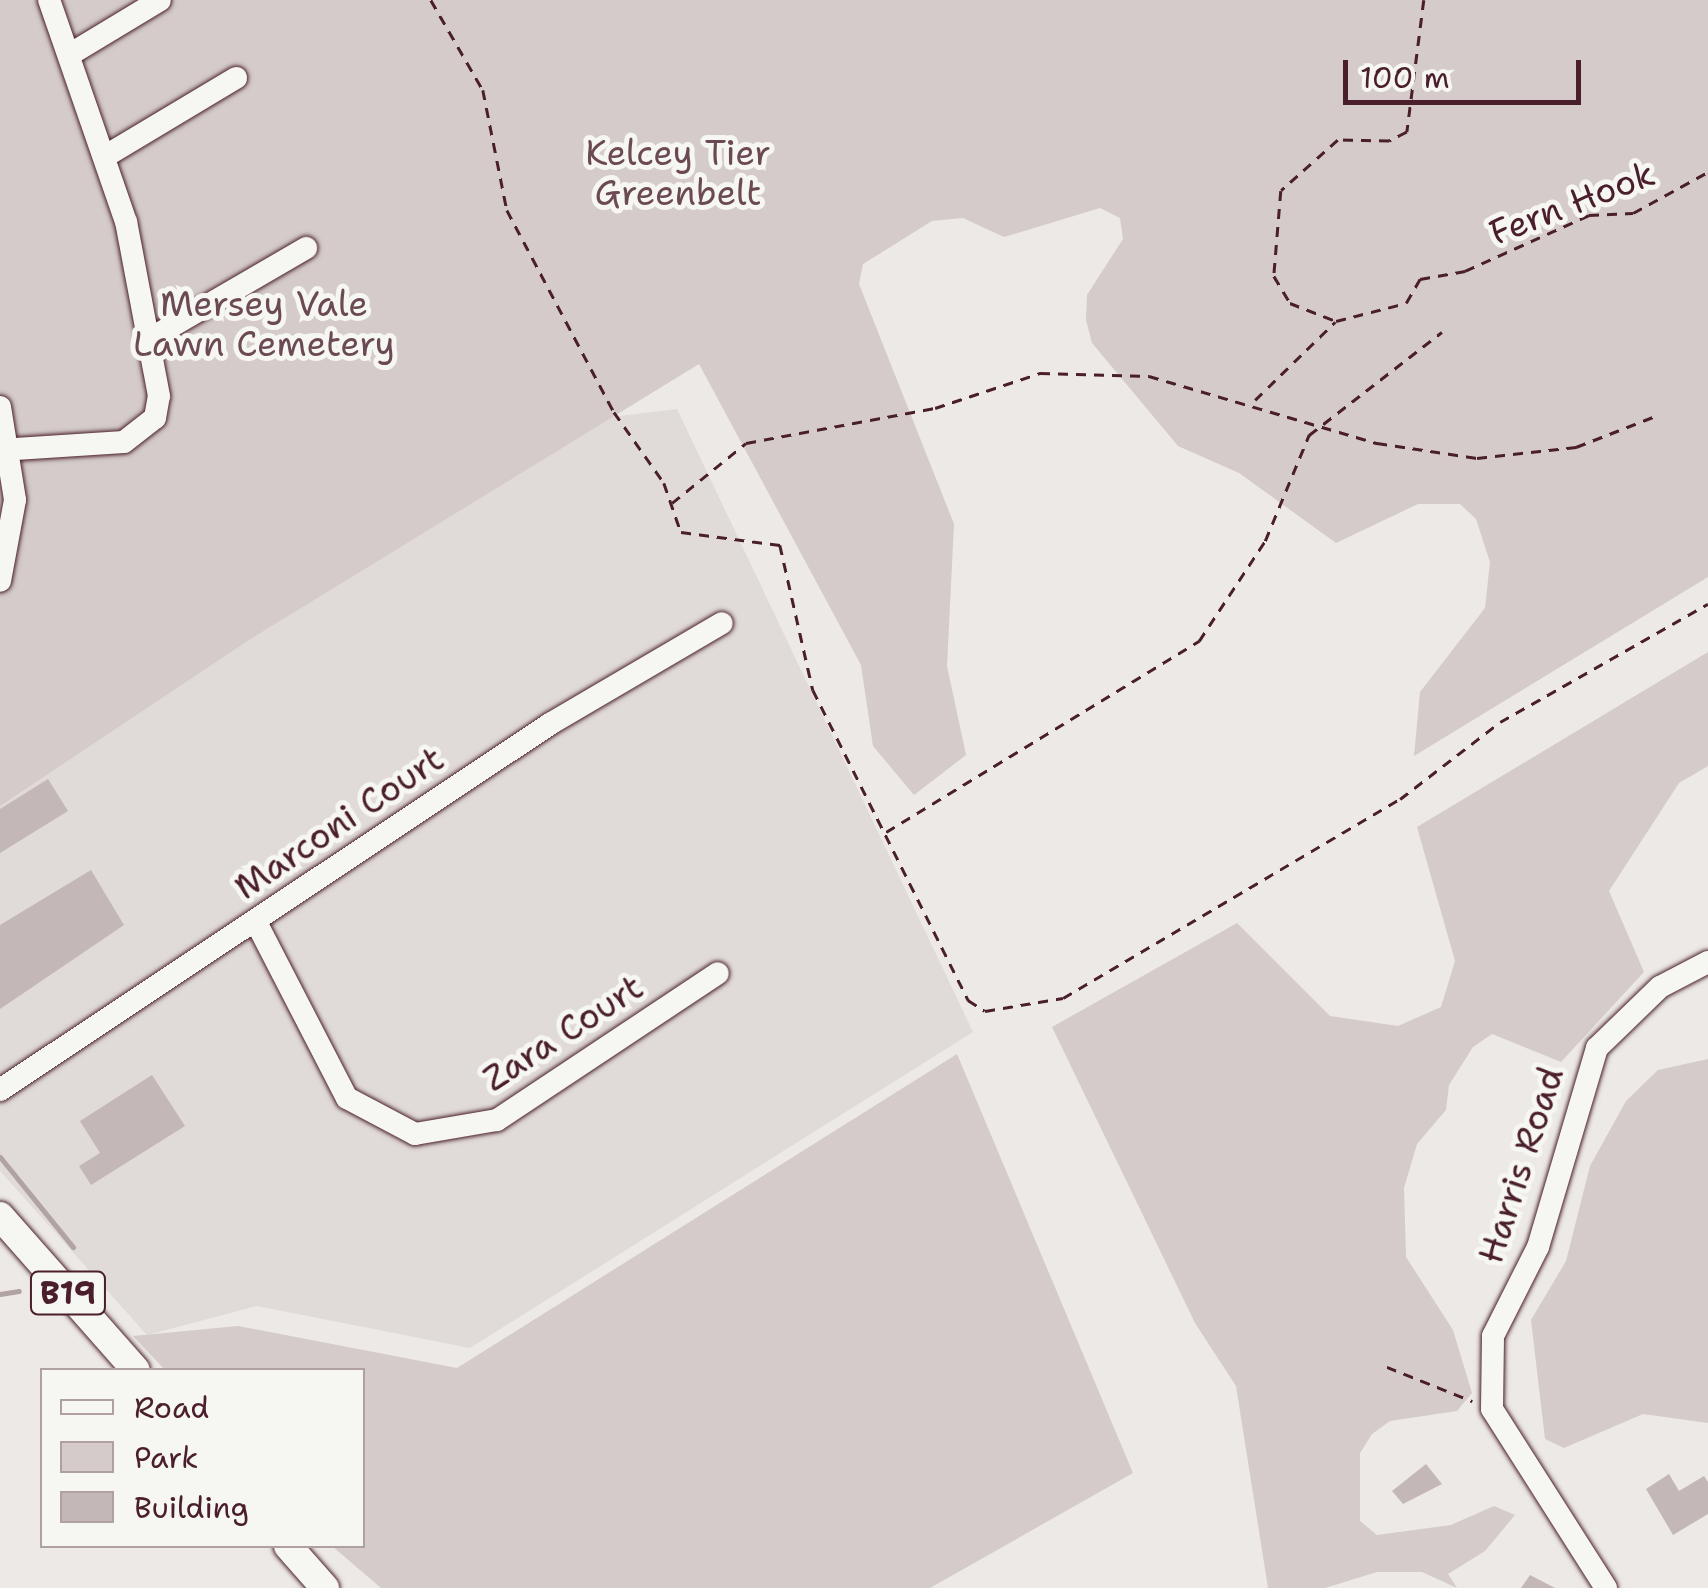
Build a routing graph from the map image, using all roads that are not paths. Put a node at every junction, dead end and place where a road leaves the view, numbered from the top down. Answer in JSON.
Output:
{"nodes":[{"id":1,"x":48,"y":0,"type":"edge"},
{"id":2,"x":160,"y":0,"type":"edge"},
{"id":3,"x":68,"y":55,"type":"junction"},
{"id":4,"x":236,"y":78,"type":"dead end"},
{"id":5,"x":104,"y":157,"type":"junction"},
{"id":6,"x":306,"y":248,"type":"dead end"},
{"id":7,"x":148,"y":340,"type":"junction"},
{"id":8,"x":0,"y":407,"type":"edge"},
{"id":9,"x":6,"y":450,"type":"edge"},
{"id":10,"x":0,"y":581,"type":"edge"},
{"id":11,"x":722,"y":623,"type":"dead end"},
{"id":12,"x":256,"y":922,"type":"junction"},
{"id":13,"x":1708,"y":962,"type":"edge"},
{"id":14,"x":718,"y":973,"type":"dead end"},
{"id":15,"x":0,"y":1090,"type":"edge"},
{"id":16,"x":0,"y":1216,"type":"edge"},
{"id":17,"x":134,"y":1368,"type":"edge"},
{"id":18,"x":290,"y":1548,"type":"edge"},
{"id":19,"x":325,"y":1588,"type":"edge"},
{"id":20,"x":1606,"y":1588,"type":"edge"}],
"edges":[{"from":1,"to":3,"type":"street"},
{"from":2,"to":3,"type":"street"},
{"from":3,"to":5,"type":"street"},
{"from":4,"to":5,"type":"street"},
{"from":5,"to":7,"type":"street"},
{"from":6,"to":7,"type":"street"},
{"from":7,"to":9,"type":"street"},
{"from":8,"to":9,"type":"street"},
{"from":9,"to":10,"type":"street"},
{"from":11,"to":12,"type":"street","name":"Marconi Court"},
{"from":12,"to":14,"type":"street","name":"Zara Court"},
{"from":12,"to":15,"type":"street","name":"Marconi Court"},
{"from":13,"to":20,"type":"street","name":"Harris Road"},
{"from":16,"to":17,"type":"main road","number":"B19"},
{"from":18,"to":19,"type":"main road"}]}
